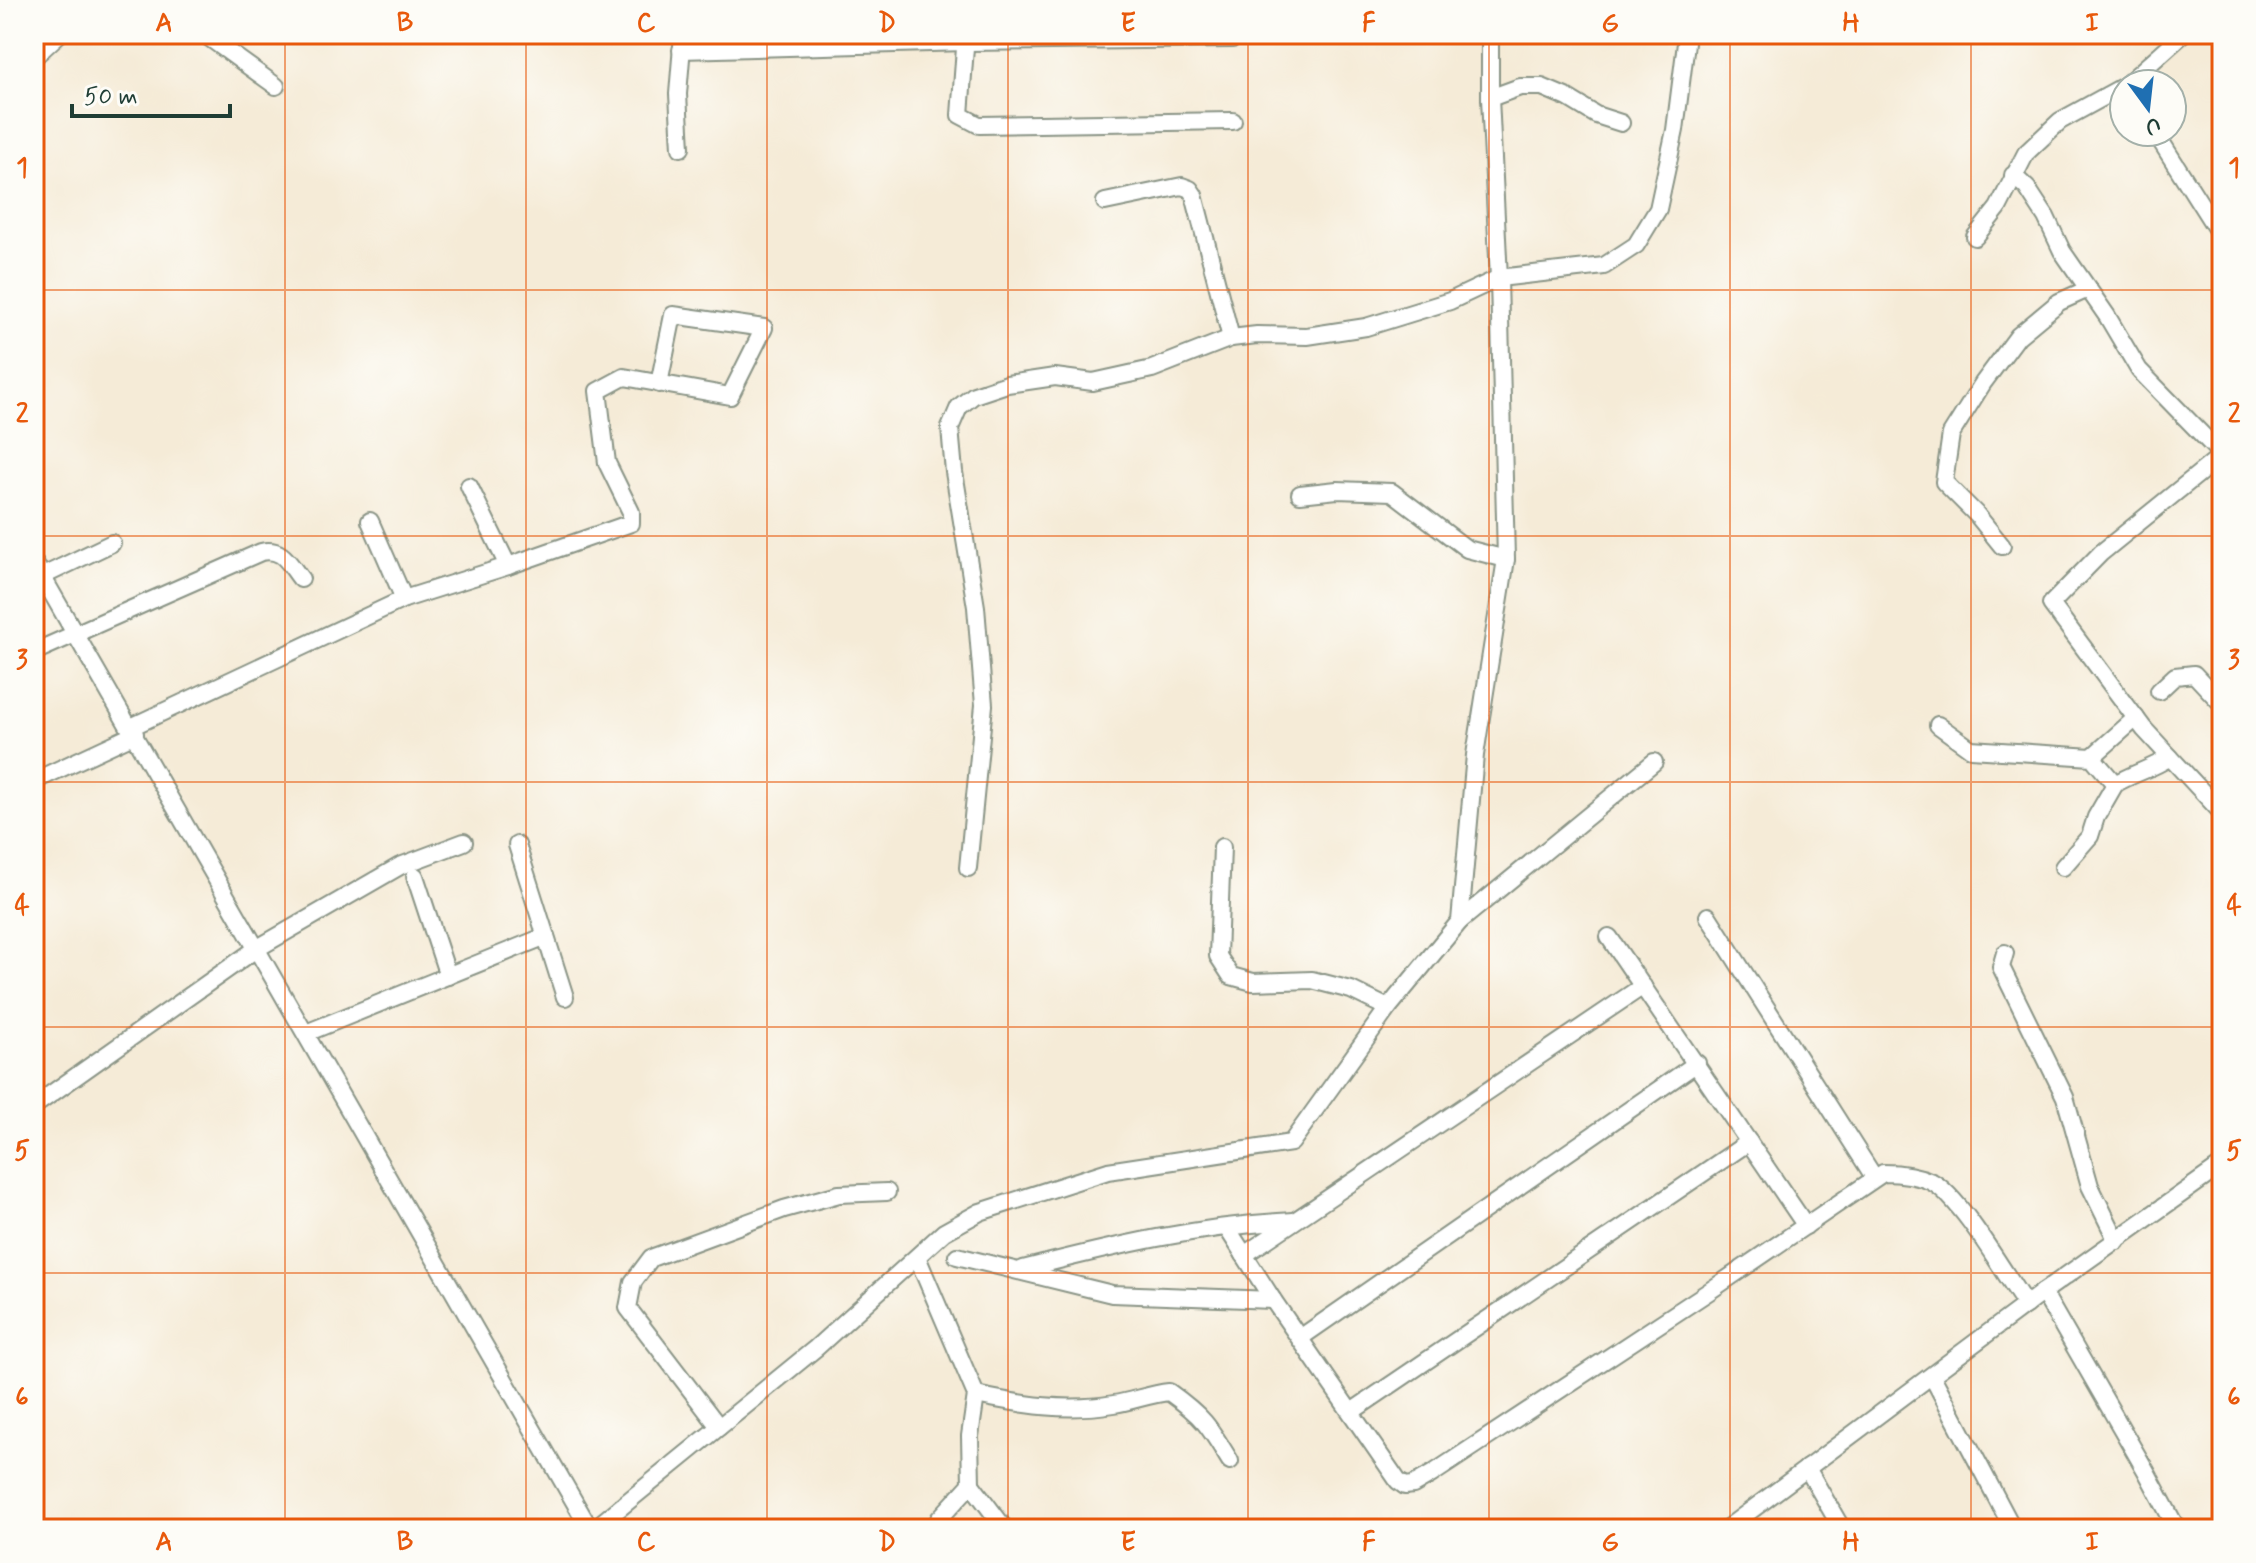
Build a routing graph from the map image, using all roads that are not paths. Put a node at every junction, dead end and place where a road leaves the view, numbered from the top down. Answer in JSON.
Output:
{"nodes":[{"id":1,"x":59,"y":34,"type":"edge"},
{"id":2,"x":204,"y":34,"type":"edge"},
{"id":3,"x":1238,"y":34,"type":"edge"},
{"id":4,"x":1490,"y":34,"type":"edge"},
{"id":5,"x":2183,"y":34,"type":"edge"},
{"id":6,"x":966,"y":38,"type":"edge"},
{"id":7,"x":682,"y":42,"type":"edge"},
{"id":8,"x":1686,"y":43,"type":"dead end"},
{"id":9,"x":34,"y":57,"type":"edge"},
{"id":10,"x":2145,"y":68,"type":"edge"},
{"id":11,"x":276,"y":86,"type":"dead end"},
{"id":12,"x":2108,"y":95,"type":"edge"},
{"id":13,"x":1490,"y":98,"type":"junction"},
{"id":14,"x":1233,"y":121,"type":"dead end"},
{"id":15,"x":1621,"y":123,"type":"dead end"},
{"id":16,"x":681,"y":148,"type":"dead end"},
{"id":17,"x":2165,"y":148,"type":"edge"},
{"id":18,"x":2013,"y":175,"type":"junction"},
{"id":19,"x":1105,"y":202,"type":"dead end"},
{"id":20,"x":1975,"y":237,"type":"dead end"},
{"id":21,"x":2222,"y":238,"type":"edge"},
{"id":22,"x":1499,"y":278,"type":"junction"},
{"id":23,"x":2088,"y":289,"type":"junction"},
{"id":24,"x":1231,"y":338,"type":"junction"},
{"id":25,"x":659,"y":384,"type":"junction"},
{"id":26,"x":2222,"y":455,"type":"edge"},
{"id":27,"x":469,"y":486,"type":"dead end"},
{"id":28,"x":1300,"y":494,"type":"dead end"},
{"id":29,"x":370,"y":521,"type":"dead end"},
{"id":30,"x":112,"y":543,"type":"dead end"},
{"id":31,"x":2002,"y":546,"type":"dead end"},
{"id":32,"x":1506,"y":559,"type":"junction"},
{"id":33,"x":508,"y":566,"type":"junction"},
{"id":34,"x":38,"y":569,"type":"edge"},
{"id":35,"x":301,"y":579,"type":"dead end"},
{"id":36,"x":404,"y":599,"type":"junction"},
{"id":37,"x":77,"y":633,"type":"junction"},
{"id":38,"x":34,"y":652,"type":"edge"},
{"id":39,"x":2159,"y":691,"type":"dead end"},
{"id":40,"x":2222,"y":704,"type":"edge"},
{"id":41,"x":2136,"y":718,"type":"junction"},
{"id":42,"x":1938,"y":725,"type":"dead end"},
{"id":43,"x":133,"y":730,"type":"junction"},
{"id":44,"x":2092,"y":757,"type":"junction"},
{"id":45,"x":2170,"y":757,"type":"junction"},
{"id":46,"x":1654,"y":762,"type":"dead end"},
{"id":47,"x":34,"y":781,"type":"edge"},
{"id":48,"x":2115,"y":784,"type":"junction"},
{"id":49,"x":2222,"y":813,"type":"edge"},
{"id":50,"x":464,"y":842,"type":"dead end"},
{"id":51,"x":517,"y":845,"type":"dead end"},
{"id":52,"x":1222,"y":847,"type":"dead end"},
{"id":53,"x":2063,"y":867,"type":"dead end"},
{"id":54,"x":968,"y":868,"type":"dead end"},
{"id":55,"x":415,"y":876,"type":"dead end"},
{"id":56,"x":1708,"y":916,"type":"dead end"},
{"id":57,"x":1460,"y":921,"type":"junction"},
{"id":58,"x":546,"y":936,"type":"junction"},
{"id":59,"x":1609,"y":937,"type":"dead end"},
{"id":60,"x":256,"y":949,"type":"junction"},
{"id":61,"x":2005,"y":953,"type":"dead end"},
{"id":62,"x":448,"y":976,"type":"junction"},
{"id":63,"x":1643,"y":986,"type":"junction"},
{"id":64,"x":565,"y":997,"type":"dead end"},
{"id":65,"x":1388,"y":1008,"type":"junction"},
{"id":66,"x":306,"y":1033,"type":"junction"},
{"id":67,"x":1697,"y":1063,"type":"junction"},
{"id":68,"x":34,"y":1106,"type":"edge"},
{"id":69,"x":1749,"y":1142,"type":"junction"},
{"id":70,"x":2222,"y":1165,"type":"edge"},
{"id":71,"x":1874,"y":1177,"type":"junction"},
{"id":72,"x":887,"y":1192,"type":"dead end"},
{"id":73,"x":1294,"y":1221,"type":"junction"},
{"id":74,"x":1806,"y":1226,"type":"junction"},
{"id":75,"x":1227,"y":1228,"type":"junction"},
{"id":76,"x":2117,"y":1241,"type":"junction"},
{"id":77,"x":1244,"y":1255,"type":"junction"},
{"id":78,"x":957,"y":1256,"type":"dead end"},
{"id":79,"x":917,"y":1257,"type":"junction"},
{"id":80,"x":1018,"y":1270,"type":"junction"},
{"id":81,"x":2043,"y":1292,"type":"junction"},
{"id":82,"x":1273,"y":1300,"type":"junction"},
{"id":83,"x":2026,"y":1305,"type":"junction"},
{"id":84,"x":1300,"y":1338,"type":"junction"},
{"id":85,"x":1932,"y":1376,"type":"junction"},
{"id":86,"x":976,"y":1395,"type":"junction"},
{"id":87,"x":1351,"y":1412,"type":"junction"},
{"id":88,"x":719,"y":1427,"type":"junction"},
{"id":89,"x":1230,"y":1461,"type":"dead end"},
{"id":90,"x":1807,"y":1468,"type":"junction"},
{"id":91,"x":971,"y":1484,"type":"junction"},
{"id":92,"x":592,"y":1529,"type":"edge"},
{"id":93,"x":941,"y":1529,"type":"edge"},
{"id":94,"x":1005,"y":1529,"type":"edge"},
{"id":95,"x":1726,"y":1529,"type":"edge"},
{"id":96,"x":1842,"y":1529,"type":"edge"},
{"id":97,"x":2013,"y":1529,"type":"edge"},
{"id":98,"x":2177,"y":1529,"type":"edge"}],
"edges":[{"from":1,"to":9,"type":"street"},
{"from":2,"to":11,"type":"street"},
{"from":3,"to":6,"type":"street"},
{"from":4,"to":13,"type":"street"},
{"from":5,"to":10,"type":"street"},
{"from":6,"to":7,"type":"street"},
{"from":6,"to":14,"type":"street"},
{"from":7,"to":16,"type":"street"},
{"from":8,"to":22,"type":"street"},
{"from":12,"to":18,"type":"street"},
{"from":13,"to":15,"type":"street"},
{"from":13,"to":22,"type":"street"},
{"from":17,"to":21,"type":"street"},
{"from":18,"to":20,"type":"street"},
{"from":18,"to":23,"type":"street"},
{"from":19,"to":24,"type":"street"},
{"from":22,"to":24,"type":"street"},
{"from":22,"to":32,"type":"street"},
{"from":23,"to":26,"type":"street"},
{"from":23,"to":31,"type":"street"},
{"from":24,"to":54,"type":"street"},
{"from":25,"to":25,"type":"street"},
{"from":25,"to":33,"type":"street"},
{"from":26,"to":41,"type":"street"},
{"from":27,"to":33,"type":"street"},
{"from":28,"to":32,"type":"street"},
{"from":29,"to":36,"type":"street"},
{"from":30,"to":34,"type":"street"},
{"from":32,"to":57,"type":"street"},
{"from":33,"to":36,"type":"street"},
{"from":34,"to":37,"type":"street"},
{"from":35,"to":37,"type":"street"},
{"from":36,"to":43,"type":"street"},
{"from":37,"to":38,"type":"street"},
{"from":37,"to":43,"type":"street"},
{"from":39,"to":40,"type":"street"},
{"from":41,"to":44,"type":"street"},
{"from":41,"to":45,"type":"street"},
{"from":42,"to":44,"type":"street"},
{"from":43,"to":47,"type":"street"},
{"from":43,"to":60,"type":"street"},
{"from":44,"to":48,"type":"street"},
{"from":45,"to":48,"type":"street"},
{"from":45,"to":49,"type":"street"},
{"from":46,"to":57,"type":"street"},
{"from":48,"to":53,"type":"street"},
{"from":50,"to":60,"type":"street"},
{"from":51,"to":58,"type":"street"},
{"from":52,"to":65,"type":"street"},
{"from":55,"to":62,"type":"street"},
{"from":56,"to":71,"type":"street"},
{"from":57,"to":65,"type":"street"},
{"from":58,"to":62,"type":"street"},
{"from":58,"to":64,"type":"street"},
{"from":59,"to":63,"type":"street"},
{"from":60,"to":66,"type":"street"},
{"from":60,"to":68,"type":"street"},
{"from":61,"to":76,"type":"street"},
{"from":62,"to":66,"type":"street"},
{"from":63,"to":67,"type":"street"},
{"from":63,"to":73,"type":"street"},
{"from":65,"to":79,"type":"street"},
{"from":66,"to":92,"type":"street"},
{"from":67,"to":69,"type":"street"},
{"from":67,"to":84,"type":"street"},
{"from":69,"to":74,"type":"street"},
{"from":69,"to":87,"type":"street"},
{"from":70,"to":76,"type":"street"},
{"from":71,"to":74,"type":"street"},
{"from":71,"to":83,"type":"street"},
{"from":72,"to":88,"type":"street"},
{"from":73,"to":75,"type":"street"},
{"from":73,"to":77,"type":"street"},
{"from":74,"to":87,"type":"street"},
{"from":75,"to":77,"type":"street"},
{"from":75,"to":80,"type":"street"},
{"from":76,"to":81,"type":"street"},
{"from":77,"to":82,"type":"street"},
{"from":78,"to":80,"type":"street"},
{"from":79,"to":86,"type":"street"},
{"from":79,"to":88,"type":"street"},
{"from":80,"to":82,"type":"street"},
{"from":81,"to":83,"type":"street"},
{"from":81,"to":98,"type":"street"},
{"from":82,"to":84,"type":"street"},
{"from":83,"to":85,"type":"street"},
{"from":84,"to":87,"type":"street"},
{"from":85,"to":90,"type":"street"},
{"from":85,"to":97,"type":"street"},
{"from":86,"to":89,"type":"street"},
{"from":86,"to":91,"type":"street"},
{"from":88,"to":92,"type":"street"},
{"from":90,"to":95,"type":"street"},
{"from":90,"to":96,"type":"street"},
{"from":91,"to":93,"type":"street"},
{"from":91,"to":94,"type":"street"}]}
